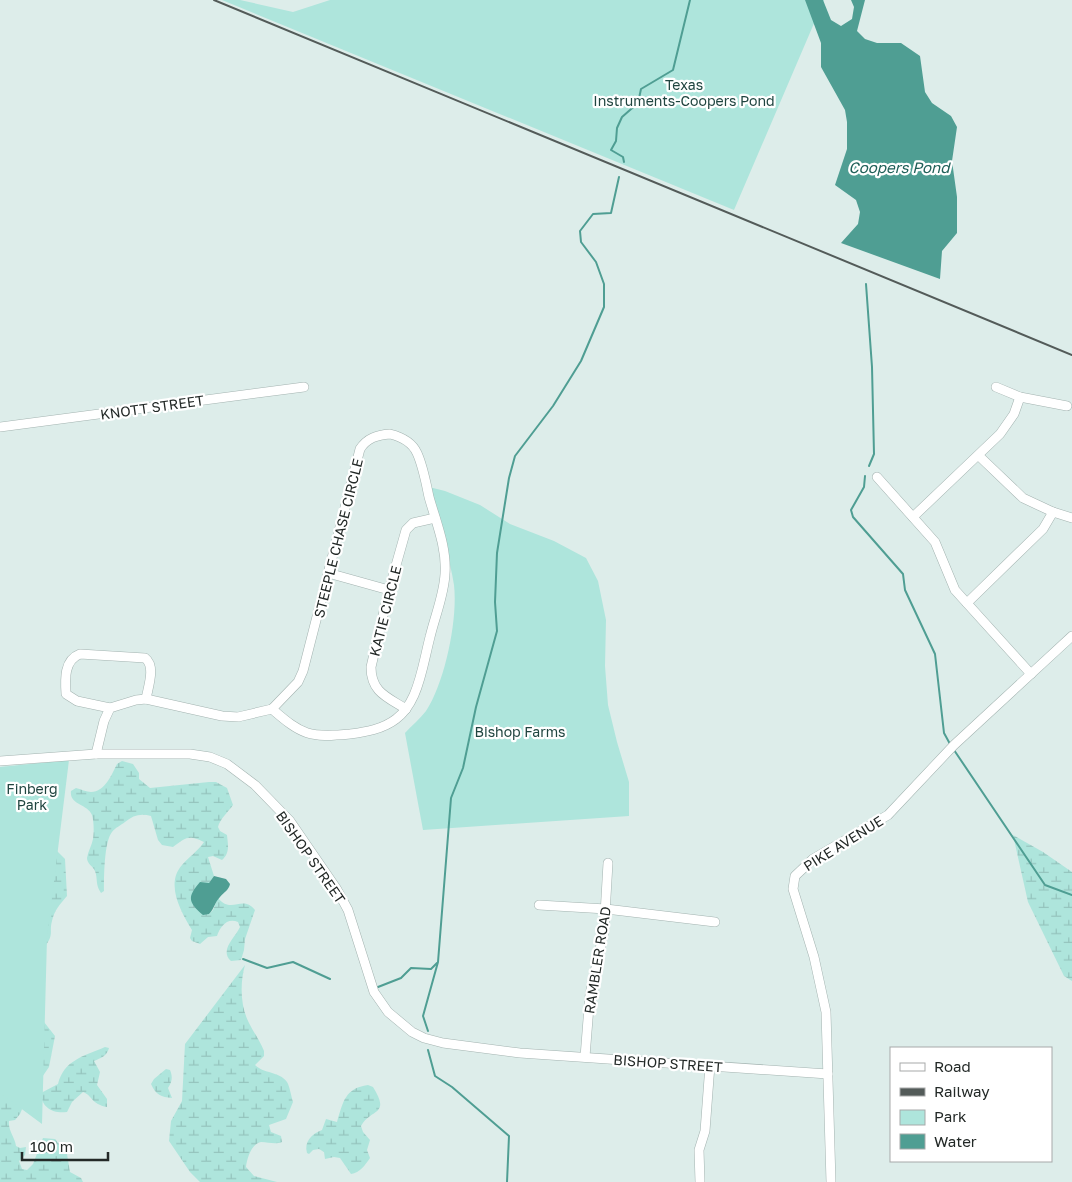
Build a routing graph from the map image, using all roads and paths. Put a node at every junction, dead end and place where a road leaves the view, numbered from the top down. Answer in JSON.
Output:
{"nodes":[{"id":1,"x":304,"y":387,"type":"dead end"},
{"id":2,"x":996,"y":387,"type":"dead end"},
{"id":3,"x":1020,"y":397,"type":"junction"},
{"id":4,"x":1067,"y":406,"type":"dead end"},
{"id":5,"x":0,"y":428,"type":"edge"},
{"id":6,"x":979,"y":456,"type":"junction"},
{"id":7,"x":876,"y":477,"type":"dead end"},
{"id":8,"x":1053,"y":512,"type":"junction"},
{"id":9,"x":913,"y":517,"type":"junction"},
{"id":10,"x":435,"y":518,"type":"junction"},
{"id":11,"x":1072,"y":518,"type":"edge"},
{"id":12,"x":328,"y":573,"type":"junction"},
{"id":13,"x":389,"y":590,"type":"junction"},
{"id":14,"x":967,"y":603,"type":"junction"},
{"id":15,"x":1072,"y":636,"type":"edge"},
{"id":16,"x":1031,"y":674,"type":"junction"},
{"id":17,"x":146,"y":699,"type":"junction"},
{"id":18,"x":110,"y":708,"type":"junction"},
{"id":19,"x":272,"y":709,"type":"junction"},
{"id":20,"x":406,"y":709,"type":"junction"},
{"id":21,"x":96,"y":754,"type":"junction"},
{"id":22,"x":0,"y":762,"type":"edge"},
{"id":23,"x":608,"y":863,"type":"dead end"},
{"id":24,"x":539,"y":904,"type":"dead end"},
{"id":25,"x":606,"y":909,"type":"junction"},
{"id":26,"x":715,"y":922,"type":"dead end"},
{"id":27,"x":585,"y":1057,"type":"junction"},
{"id":28,"x":710,"y":1065,"type":"junction"},
{"id":29,"x":828,"y":1074,"type":"junction"},
{"id":30,"x":700,"y":1182,"type":"edge"},
{"id":31,"x":831,"y":1182,"type":"edge"}],
"edges":[{"from":1,"to":5,"type":"street","name":"KNOTT STREET"},
{"from":2,"to":3,"type":"street"},
{"from":3,"to":4,"type":"street"},
{"from":3,"to":6,"type":"street"},
{"from":6,"to":8,"type":"street"},
{"from":6,"to":9,"type":"street"},
{"from":7,"to":9,"type":"street"},
{"from":8,"to":11,"type":"street"},
{"from":8,"to":14,"type":"street"},
{"from":9,"to":14,"type":"street"},
{"from":10,"to":12,"type":"street","name":"STEEPLE CHASE CIRCLE"},
{"from":10,"to":13,"type":"street","name":"KATIE CIRCLE"},
{"from":10,"to":20,"type":"street","name":"STEEPLE CHASE CIRCLE"},
{"from":12,"to":13,"type":"street"},
{"from":12,"to":19,"type":"street","name":"STEEPLE CHASE CIRCLE"},
{"from":13,"to":20,"type":"street","name":"KATIE CIRCLE"},
{"from":14,"to":16,"type":"street"},
{"from":15,"to":16,"type":"street","name":"PIKE AVENUE"},
{"from":16,"to":29,"type":"street","name":"PIKE AVENUE"},
{"from":17,"to":18,"type":"street"},
{"from":17,"to":18,"type":"street"},
{"from":17,"to":19,"type":"street"},
{"from":18,"to":21,"type":"street"},
{"from":19,"to":20,"type":"street","name":"STEEPLE CHASE CIRCLE"},
{"from":21,"to":22,"type":"street","name":"BISHOP STREET"},
{"from":21,"to":27,"type":"street","name":"BISHOP STREET"},
{"from":23,"to":25,"type":"street","name":"RAMBLER ROAD"},
{"from":24,"to":25,"type":"street"},
{"from":25,"to":26,"type":"street"},
{"from":25,"to":27,"type":"street","name":"RAMBLER ROAD"},
{"from":27,"to":28,"type":"street","name":"BISHOP STREET"},
{"from":28,"to":29,"type":"street","name":"BISHOP STREET"},
{"from":28,"to":30,"type":"street"},
{"from":29,"to":31,"type":"street","name":"PIKE AVENUE"}]}
